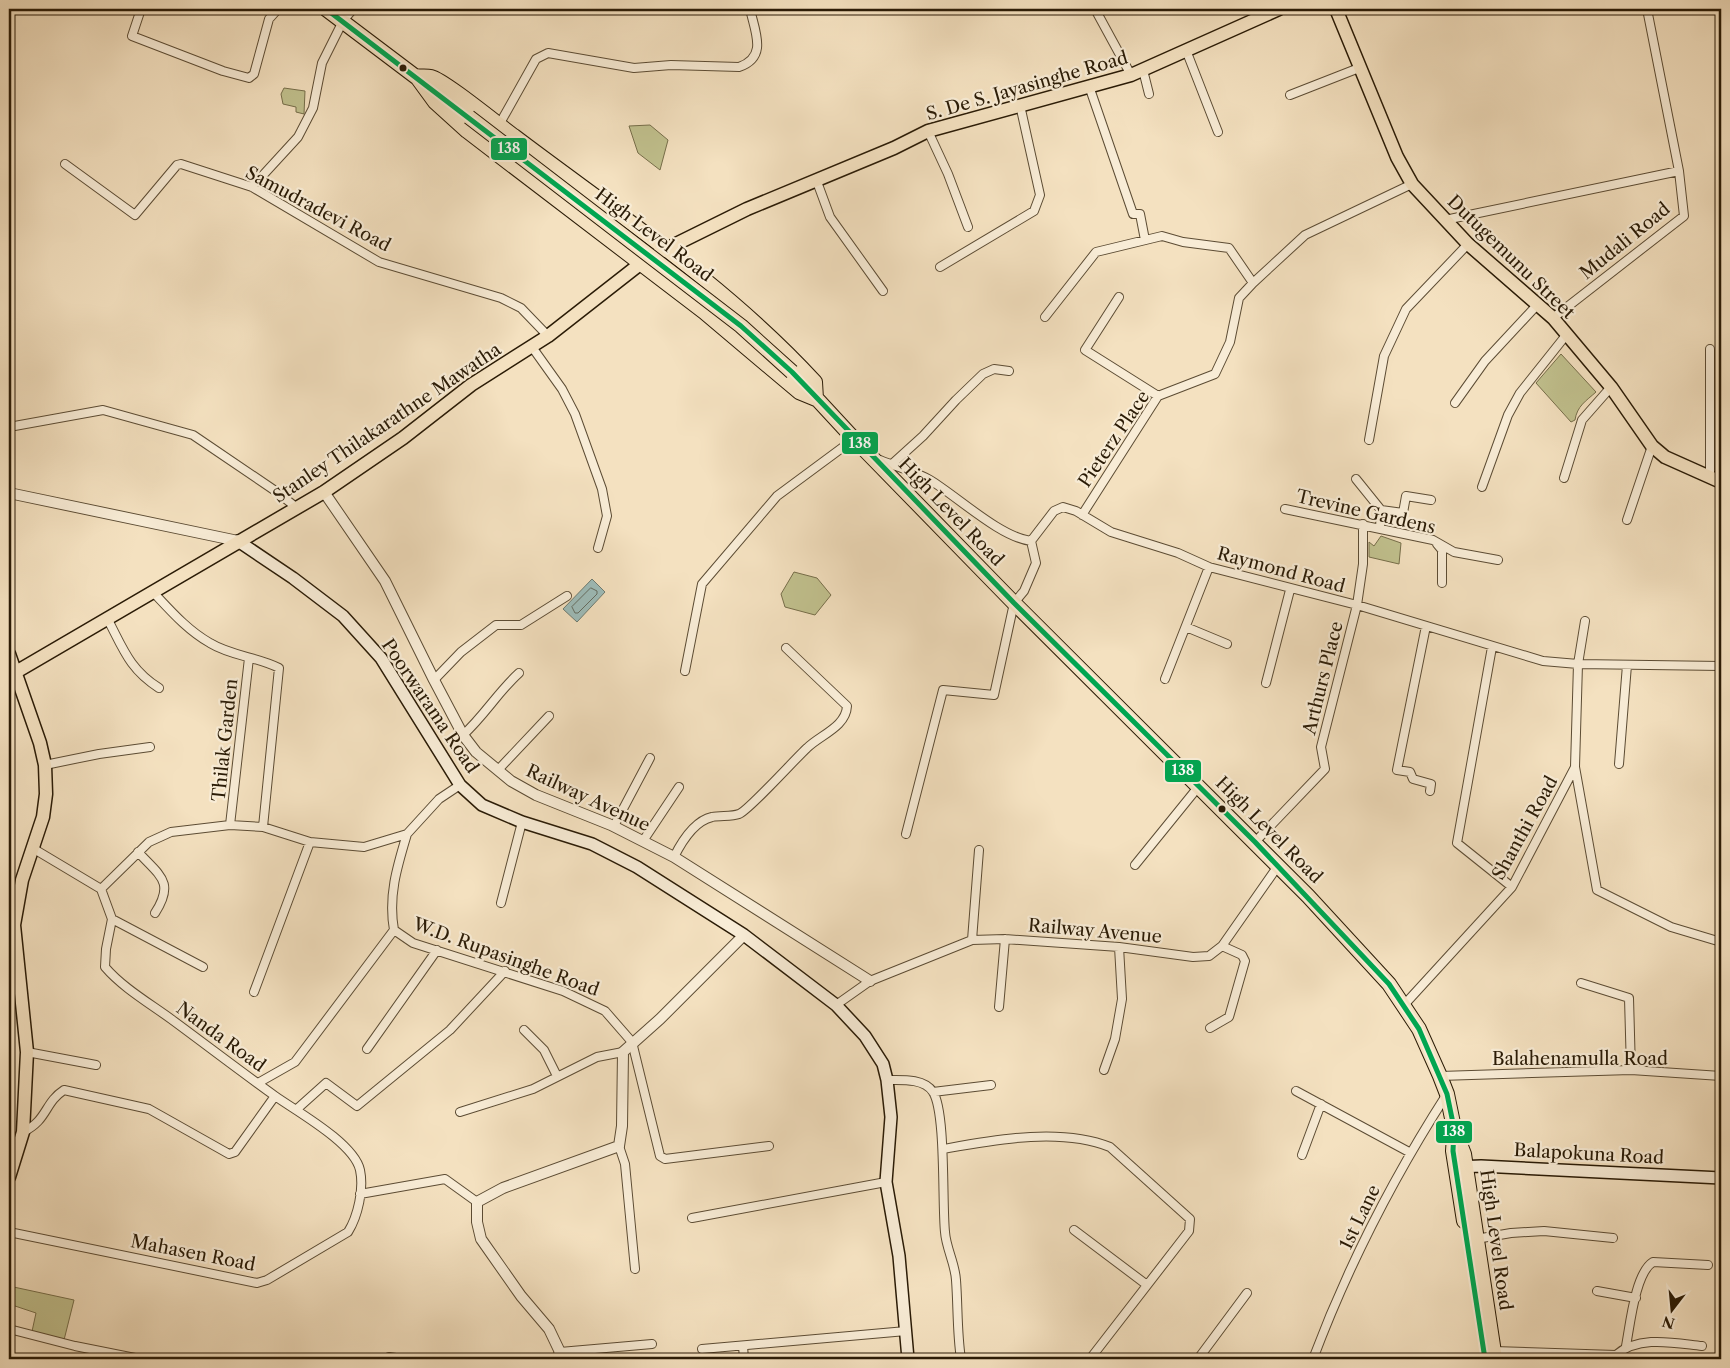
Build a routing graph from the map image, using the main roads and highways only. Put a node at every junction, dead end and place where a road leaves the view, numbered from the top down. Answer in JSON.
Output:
{"nodes":[{"id":1,"x":326,"y":9,"type":"edge"},
{"id":2,"x":1279,"y":9,"type":"edge"},
{"id":3,"x":1336,"y":9,"type":"edge"},
{"id":4,"x":416,"y":76,"type":"junction"},
{"id":5,"x":619,"y":216,"type":"junction"},
{"id":6,"x":604,"y":237,"type":"junction"},
{"id":7,"x":670,"y":247,"type":"junction"},
{"id":8,"x":640,"y":264,"type":"junction"},
{"id":9,"x":720,"y":292,"type":"junction"},
{"id":10,"x":704,"y":312,"type":"junction"},
{"id":11,"x":816,"y":399,"type":"junction"},
{"id":12,"x":1716,"y":480,"type":"edge"},
{"id":13,"x":238,"y":541,"type":"junction"},
{"id":14,"x":9,"y":654,"type":"edge"},
{"id":15,"x":12,"y":677,"type":"edge"},
{"id":16,"x":1461,"y":1167,"type":"junction"},
{"id":17,"x":9,"y":1177,"type":"edge"},
{"id":18,"x":1721,"y":1178,"type":"edge"},
{"id":19,"x":1491,"y":1357,"type":"edge"},
{"id":20,"x":908,"y":1359,"type":"edge"}],
"edges":[{"from":1,"to":4,"type":"highway","name":"High Level Road"},
{"from":2,"to":7,"type":"main road","name":"S. De S. Jayasinghe Road"},
{"from":3,"to":12,"type":"main road","name":"Dutugemunu Street"},
{"from":4,"to":5,"type":"highway"},
{"from":4,"to":6,"type":"highway"},
{"from":4,"to":11,"type":"highway","name":"High Level Road","bridge":true},
{"from":5,"to":6,"type":"highway"},
{"from":5,"to":7,"type":"highway"},
{"from":6,"to":8,"type":"highway"},
{"from":7,"to":8,"type":"main road","name":"Stanley Thilakarathne Mawatha"},
{"from":7,"to":9,"type":"highway"},
{"from":8,"to":10,"type":"highway"},
{"from":8,"to":13,"type":"main road","name":"Stanley Thilakarathne Mawatha"},
{"from":9,"to":10,"type":"highway"},
{"from":9,"to":11,"type":"highway"},
{"from":10,"to":11,"type":"highway"},
{"from":11,"to":16,"type":"highway","name":"High Level Road"},
{"from":13,"to":15,"type":"main road","name":"Stanley Thilakarathne Mawatha"},
{"from":13,"to":20,"type":"main road","name":"Poorwarama Road"},
{"from":14,"to":15,"type":"main road"},
{"from":15,"to":17,"type":"main road"},
{"from":16,"to":18,"type":"main road","name":"Balapokuna Road"},
{"from":16,"to":19,"type":"highway","name":"High Level Road"},
{"from":16,"to":19,"type":"highway","name":"High Level Road"}]}
